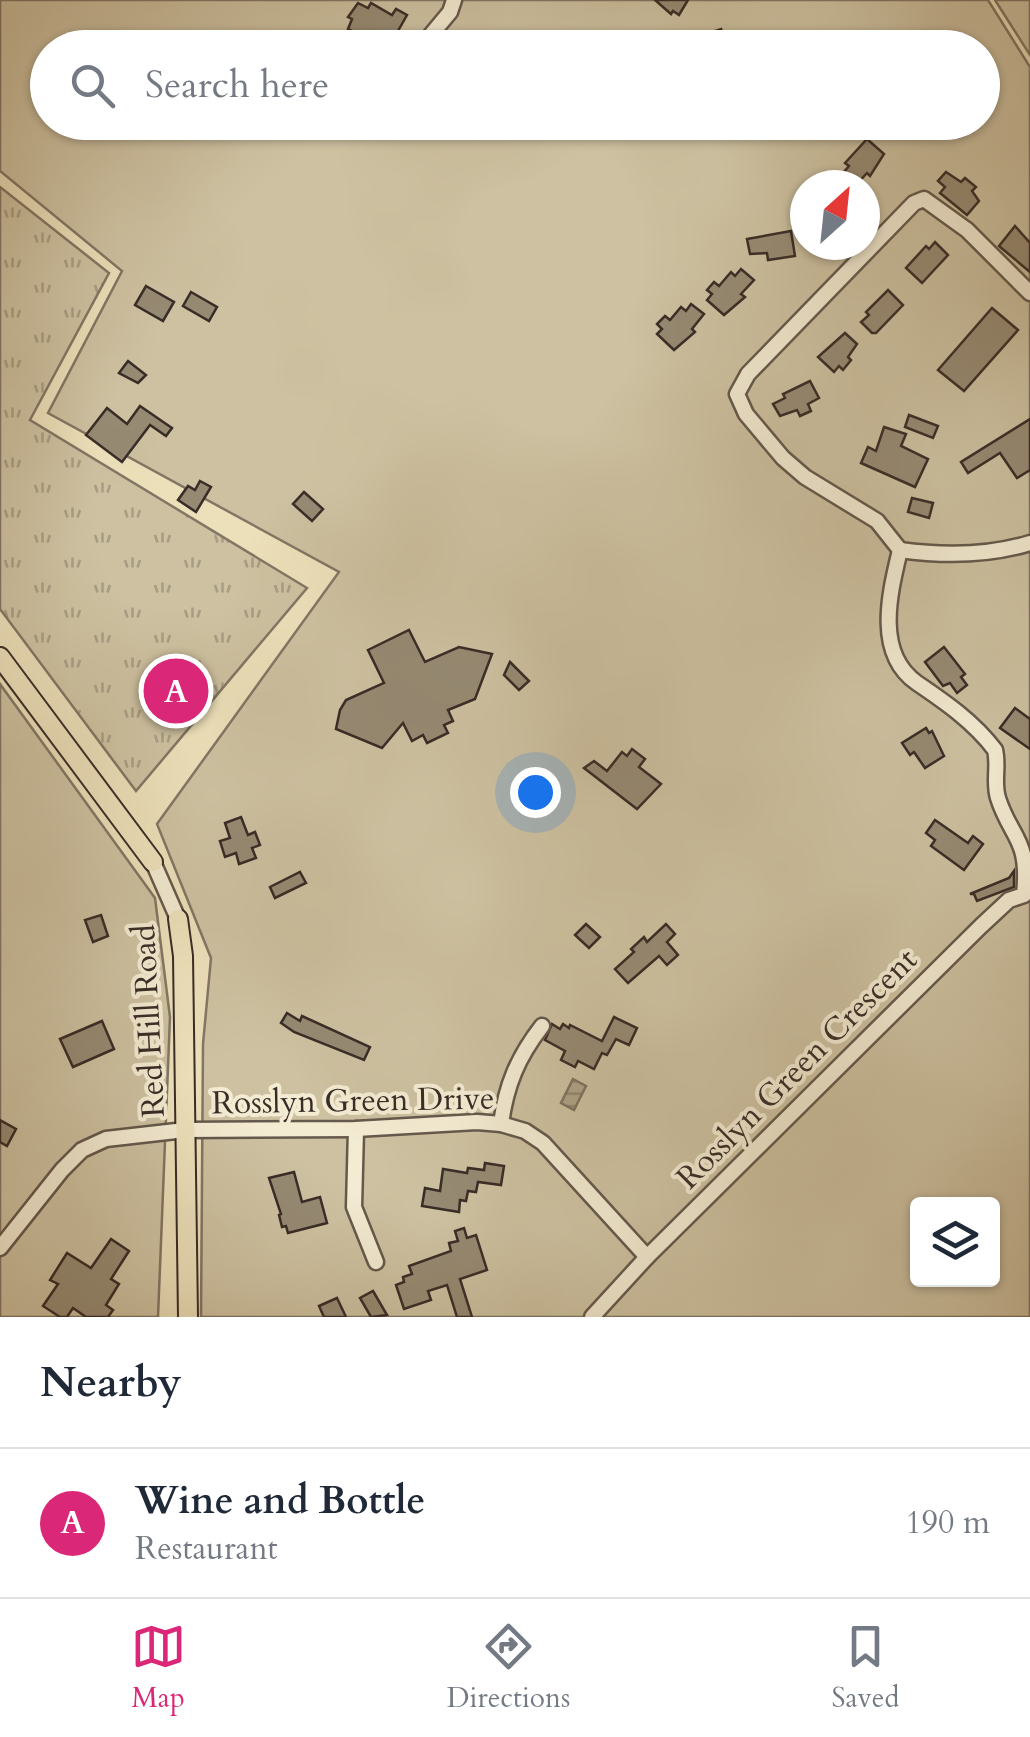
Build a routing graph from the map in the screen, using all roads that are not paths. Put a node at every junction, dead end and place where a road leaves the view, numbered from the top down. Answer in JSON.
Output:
{"nodes":[{"id":1,"x":454,"y":0,"type":"edge"},
{"id":2,"x":435,"y":30,"type":"edge"},
{"id":3,"x":1030,"y":294,"type":"edge"},
{"id":4,"x":1030,"y":543,"type":"edge"},
{"id":5,"x":900,"y":550,"type":"junction"},
{"id":6,"x":0,"y":657,"type":"edge"},
{"id":7,"x":1029,"y":861,"type":"edge"},
{"id":8,"x":154,"y":862,"type":"joint"},
{"id":9,"x":1027,"y":896,"type":"edge"},
{"id":10,"x":178,"y":919,"type":"joint"},
{"id":11,"x":542,"y":1026,"type":"dead end"},
{"id":12,"x":501,"y":1124,"type":"junction"},
{"id":13,"x":185,"y":1130,"type":"junction"},
{"id":14,"x":356,"y":1130,"type":"junction"},
{"id":15,"x":0,"y":1248,"type":"edge"},
{"id":16,"x":647,"y":1257,"type":"junction"},
{"id":17,"x":376,"y":1262,"type":"dead end"},
{"id":18,"x":188,"y":1317,"type":"edge"},
{"id":19,"x":592,"y":1317,"type":"edge"}],
"edges":[{"from":1,"to":2,"type":"street"},
{"from":3,"to":5,"type":"street"},
{"from":4,"to":5,"type":"street"},
{"from":5,"to":7,"type":"street"},
{"from":6,"to":8,"type":"main road","name":"Red Hill Road"},
{"from":7,"to":9,"type":"street","name":"Rosslyn Green Crescent"},
{"from":8,"to":10,"type":"street","name":"Red Hill Road"},
{"from":9,"to":16,"type":"street","name":"Rosslyn Green Crescent"},
{"from":10,"to":13,"type":"main road","name":"Red Hill Road"},
{"from":11,"to":12,"type":"street"},
{"from":12,"to":14,"type":"street","name":"Rosslyn Green Drive"},
{"from":12,"to":16,"type":"street","name":"Rosslyn Green Drive"},
{"from":13,"to":14,"type":"street","name":"Rosslyn Green Drive"},
{"from":13,"to":15,"type":"street","name":"Rosslyn Green Drive"},
{"from":13,"to":18,"type":"main road","name":"Red Hill Road"},
{"from":14,"to":17,"type":"street"},
{"from":16,"to":19,"type":"street","name":"Rosslyn Green Crescent"}]}
